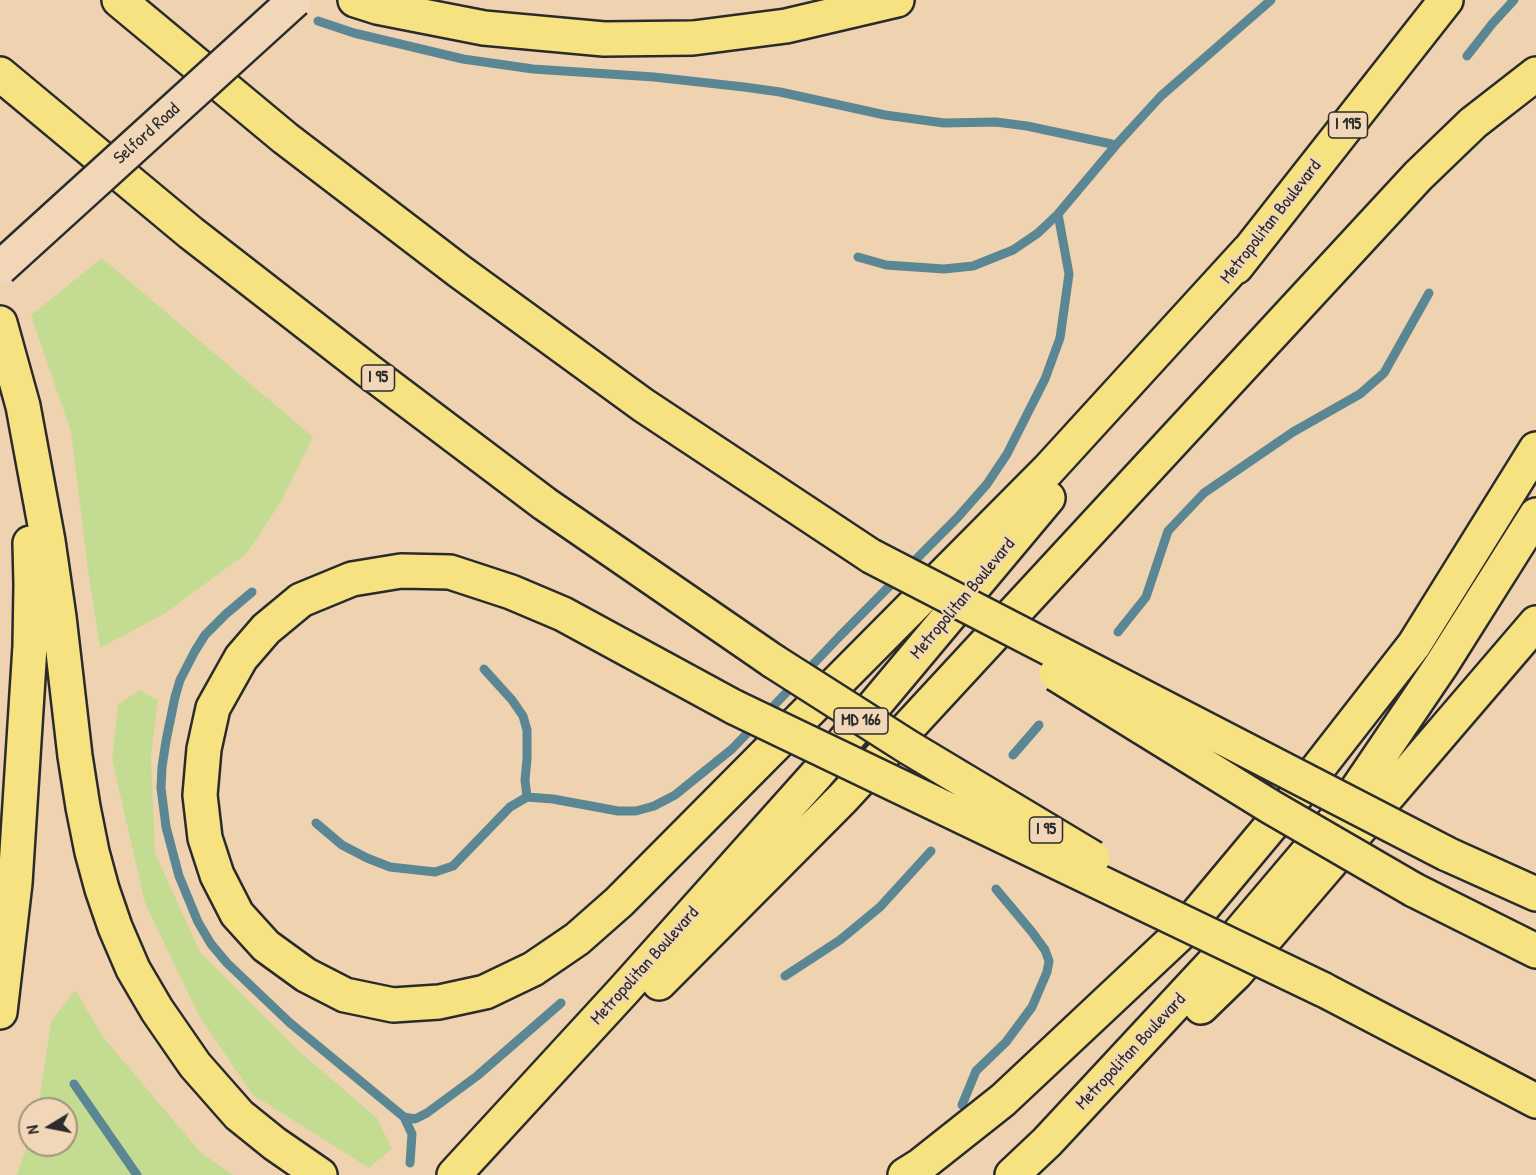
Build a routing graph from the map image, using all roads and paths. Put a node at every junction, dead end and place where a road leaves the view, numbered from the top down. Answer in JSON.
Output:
{"nodes":[{"id":1,"x":119,"y":0,"type":"edge"},
{"id":2,"x":295,"y":0,"type":"edge"},
{"id":3,"x":356,"y":0,"type":"edge"},
{"id":4,"x":897,"y":0,"type":"edge"},
{"id":5,"x":1446,"y":0,"type":"edge"},
{"id":6,"x":0,"y":74,"type":"edge"},
{"id":7,"x":1536,"y":74,"type":"edge"},
{"id":8,"x":1249,"y":250,"type":"junction"},
{"id":9,"x":0,"y":268,"type":"edge"},
{"id":10,"x":0,"y":323,"type":"edge"},
{"id":11,"x":23,"y":406,"type":"junction"},
{"id":12,"x":1536,"y":449,"type":"edge"},
{"id":13,"x":1536,"y":515,"type":"edge"},
{"id":14,"x":871,"y":556,"type":"junction"},
{"id":15,"x":1536,"y":623,"type":"edge"},
{"id":16,"x":1536,"y":894,"type":"edge"},
{"id":17,"x":1536,"y":951,"type":"edge"},
{"id":18,"x":1324,"y":990,"type":"junction"},
{"id":19,"x":0,"y":1012,"type":"edge"},
{"id":20,"x":1536,"y":1101,"type":"edge"},
{"id":21,"x":319,"y":1174,"type":"edge"},
{"id":22,"x":454,"y":1175,"type":"edge"},
{"id":23,"x":465,"y":1175,"type":"edge"},
{"id":24,"x":905,"y":1175,"type":"edge"},
{"id":25,"x":1012,"y":1175,"type":"edge"},
{"id":26,"x":1023,"y":1175,"type":"edge"}],
"edges":[{"from":1,"to":14,"type":"highway"},
{"from":2,"to":9,"type":"street","name":"Selford Road","bridge":true},
{"from":3,"to":4,"type":"highway"},
{"from":5,"to":8,"type":"highway","name":"Metropolitan Boulevard","number":"I 195"},
{"from":6,"to":18,"type":"highway","number":"I 95","bridge":true},
{"from":7,"to":23,"type":"highway"},
{"from":8,"to":18,"type":"highway","bridge":true},
{"from":8,"to":22,"type":"highway","name":"Metropolitan Boulevard","number":"MD 166"},
{"from":10,"to":11,"type":"highway"},
{"from":11,"to":19,"type":"highway"},
{"from":11,"to":21,"type":"highway"},
{"from":12,"to":24,"type":"highway"},
{"from":13,"to":25,"type":"highway","name":"Metropolitan Boulevard"},
{"from":14,"to":16,"type":"highway","bridge":true},
{"from":14,"to":17,"type":"highway","bridge":true},
{"from":15,"to":26,"type":"highway"},
{"from":18,"to":20,"type":"highway","number":"I 95"}]}
